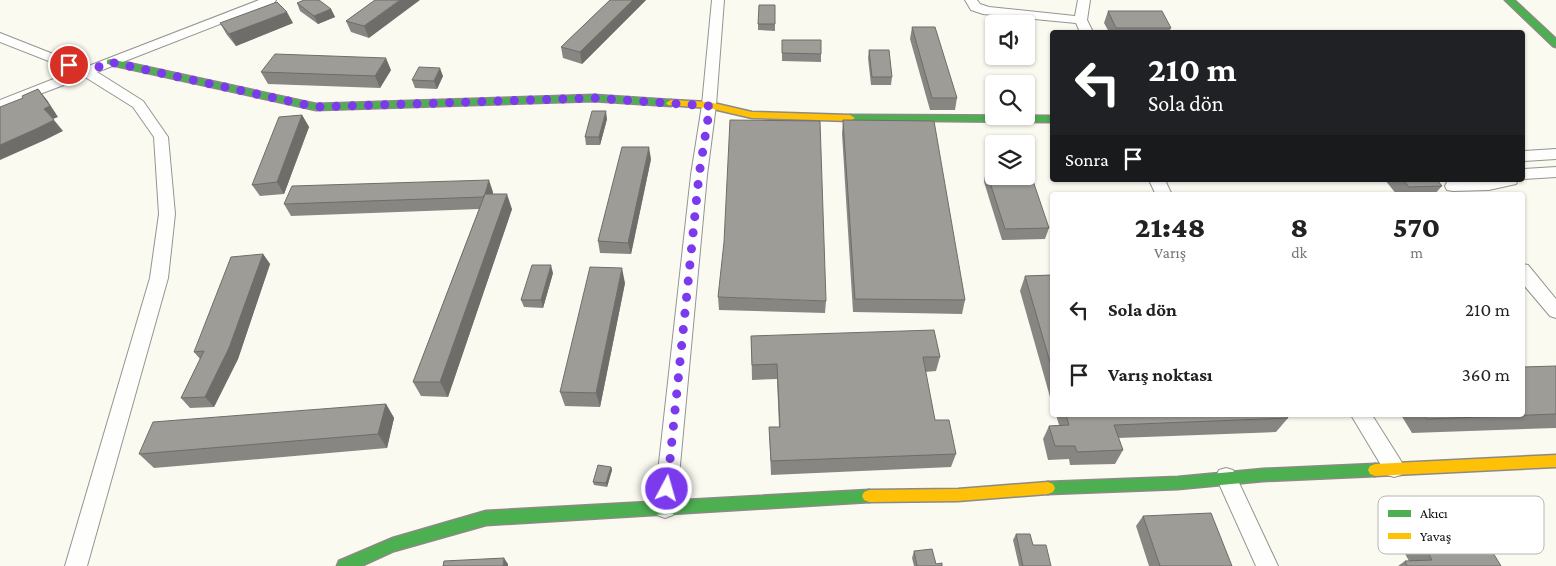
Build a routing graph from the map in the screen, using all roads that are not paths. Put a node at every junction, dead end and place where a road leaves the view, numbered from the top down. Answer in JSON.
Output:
{"nodes":[{"id":1,"x":270,"y":0,"type":"edge"},
{"id":2,"x":718,"y":0,"type":"edge"},
{"id":3,"x":971,"y":0,"type":"edge"},
{"id":4,"x":1084,"y":0,"type":"edge"},
{"id":5,"x":1509,"y":0,"type":"edge"},
{"id":6,"x":1523,"y":0,"type":"edge"},
{"id":7,"x":1084,"y":26,"type":"edge"},
{"id":8,"x":1556,"y":29,"type":"edge"},
{"id":9,"x":0,"y":37,"type":"edge"},
{"id":10,"x":1556,"y":44,"type":"edge"},
{"id":11,"x":110,"y":62,"type":"junction"},
{"id":12,"x":87,"y":72,"type":"junction"},
{"id":13,"x":0,"y":105,"type":"edge"},
{"id":14,"x":710,"y":106,"type":"junction"},
{"id":15,"x":1050,"y":120,"type":"edge"},
{"id":16,"x":1556,"y":154,"type":"edge"},
{"id":17,"x":1525,"y":156,"type":"edge"},
{"id":18,"x":1556,"y":172,"type":"edge"},
{"id":19,"x":1525,"y":174,"type":"edge"},
{"id":20,"x":1501,"y":182,"type":"edge"},
{"id":21,"x":1454,"y":187,"type":"edge"},
{"id":22,"x":1525,"y":274,"type":"edge"},
{"id":23,"x":1556,"y":311,"type":"edge"},
{"id":24,"x":1362,"y":417,"type":"edge"},
{"id":25,"x":1556,"y":461,"type":"edge"},
{"id":26,"x":1394,"y":468,"type":"junction"},
{"id":27,"x":1226,"y":477,"type":"junction"},
{"id":28,"x":665,"y":508,"type":"junction"},
{"id":29,"x":76,"y":566,"type":"edge"},
{"id":30,"x":344,"y":566,"type":"edge"},
{"id":31,"x":1267,"y":566,"type":"edge"}],
"edges":[{"from":1,"to":11,"type":"street"},
{"from":2,"to":14,"type":"street"},
{"from":3,"to":7,"type":"street"},
{"from":4,"to":7,"type":"street"},
{"from":5,"to":10,"type":"street"},
{"from":6,"to":8,"type":"street"},
{"from":9,"to":12,"type":"street"},
{"from":11,"to":12,"type":"street"},
{"from":11,"to":14,"type":"street"},
{"from":12,"to":13,"type":"street"},
{"from":12,"to":29,"type":"street"},
{"from":14,"to":15,"type":"street"},
{"from":14,"to":28,"type":"street"},
{"from":16,"to":17,"type":"street"},
{"from":18,"to":19,"type":"street"},
{"from":20,"to":21,"type":"street"},
{"from":22,"to":23,"type":"street"},
{"from":24,"to":26,"type":"street"},
{"from":25,"to":26,"type":"street"},
{"from":26,"to":27,"type":"street"},
{"from":27,"to":28,"type":"street"},
{"from":27,"to":31,"type":"street"},
{"from":28,"to":30,"type":"street"}]}
